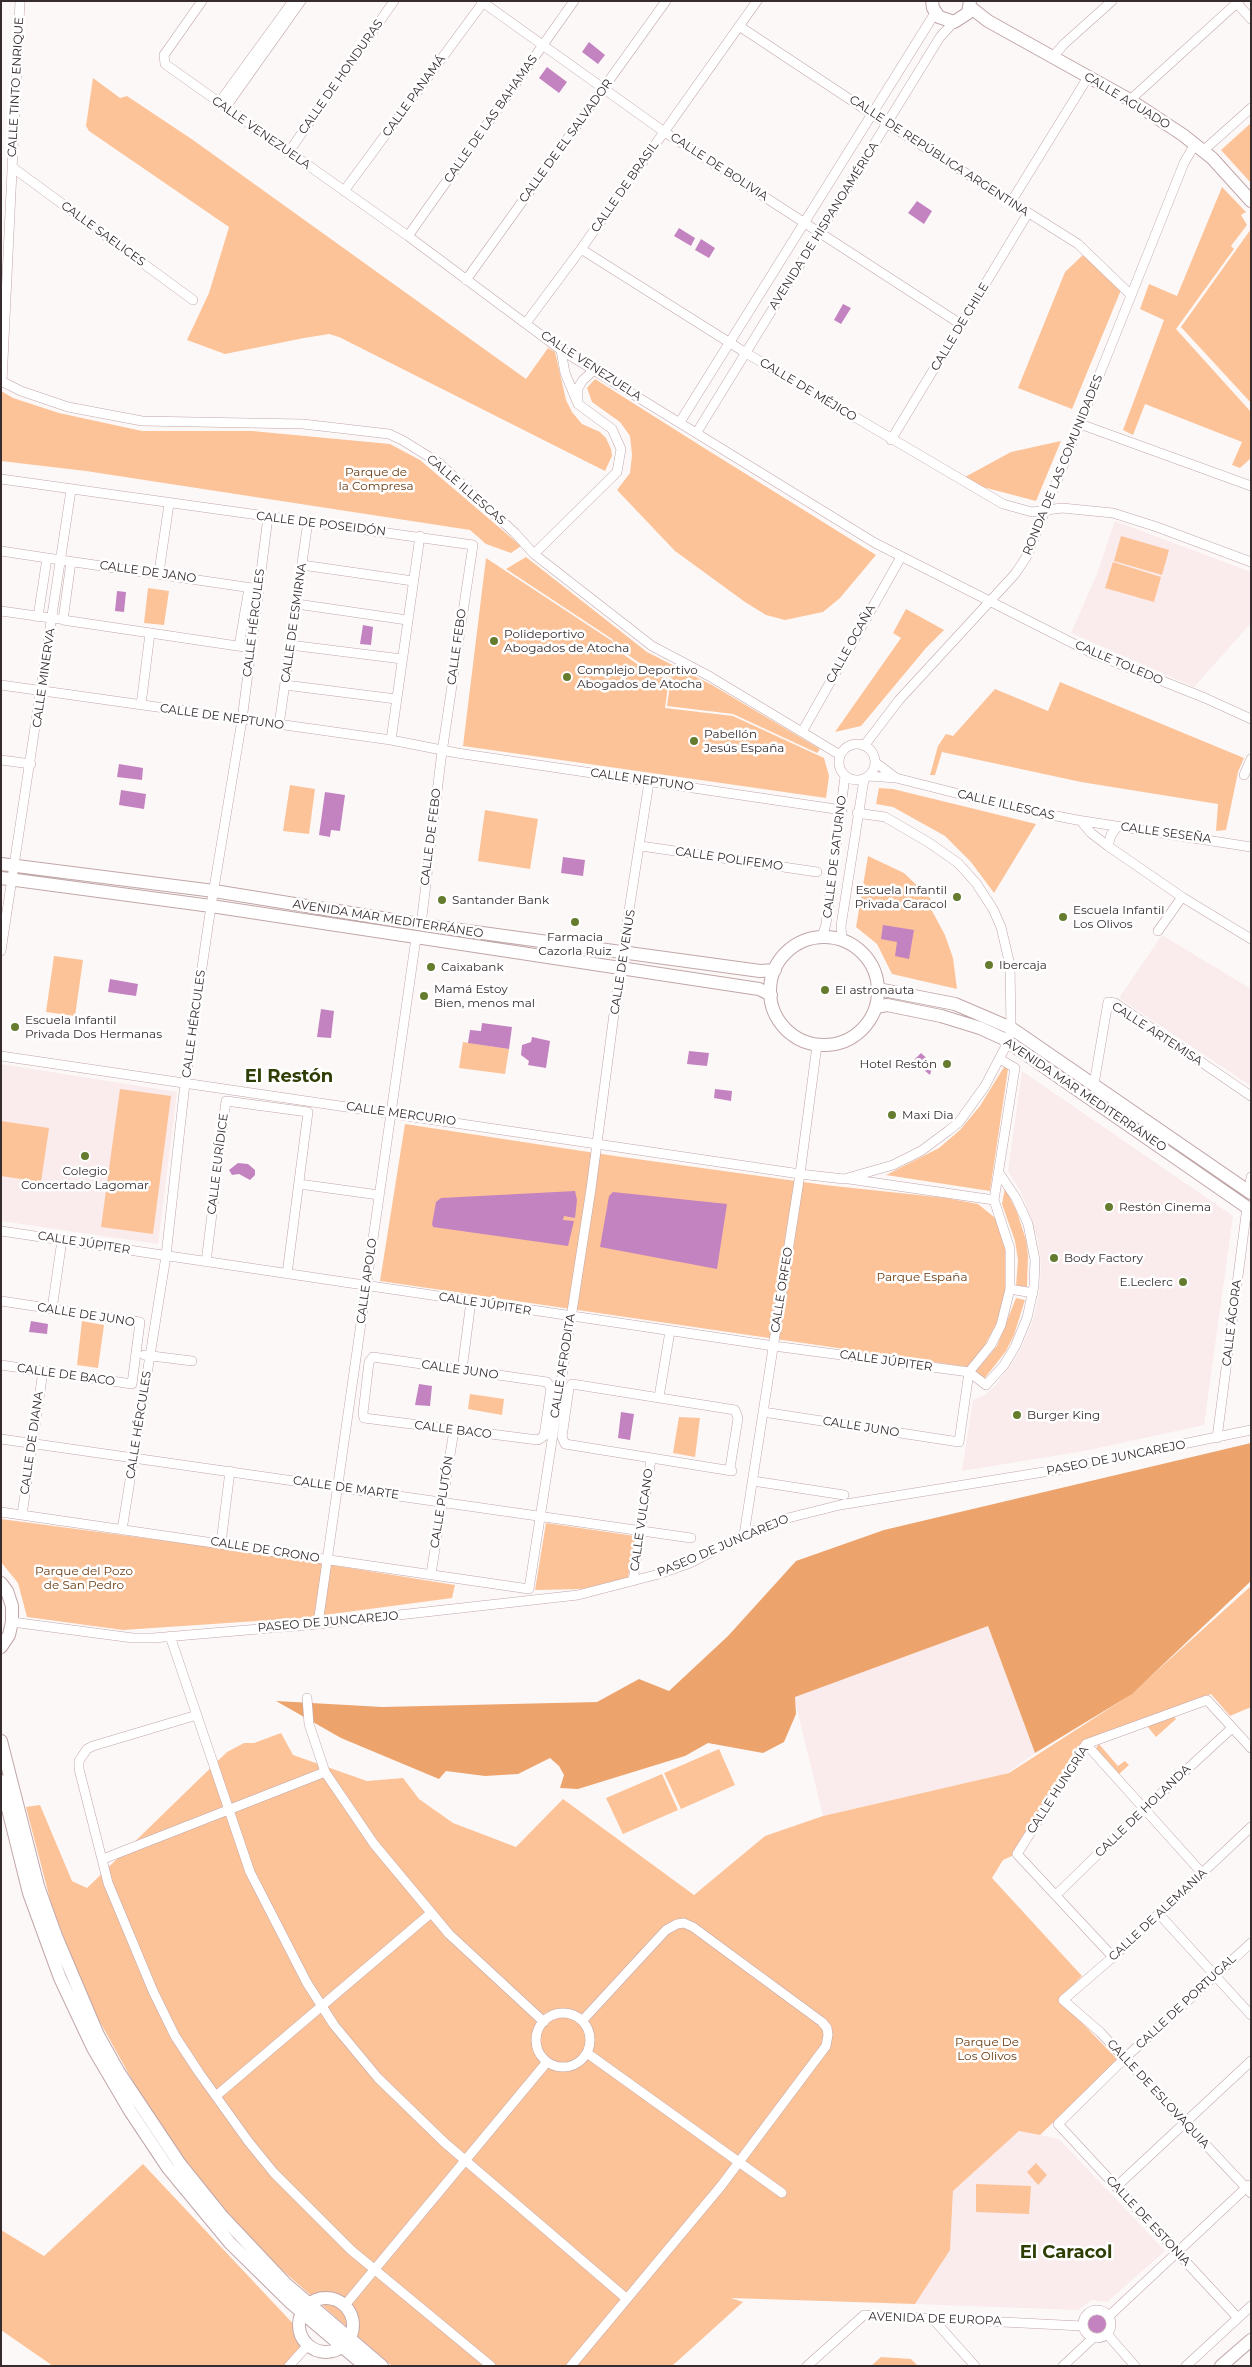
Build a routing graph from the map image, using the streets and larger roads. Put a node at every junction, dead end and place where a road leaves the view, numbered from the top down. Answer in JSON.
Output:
{"nodes":[{"id":1,"x":20,"y":1,"type":"edge"},
{"id":2,"x":202,"y":1,"type":"edge"},
{"id":3,"x":293,"y":1,"type":"edge"},
{"id":4,"x":301,"y":1,"type":"edge"},
{"id":5,"x":394,"y":1,"type":"edge"},
{"id":6,"x":574,"y":1,"type":"edge"},
{"id":7,"x":666,"y":1,"type":"edge"},
{"id":8,"x":757,"y":1,"type":"edge"},
{"id":9,"x":1112,"y":1,"type":"edge"},
{"id":10,"x":483,"y":2,"type":"edge"},
{"id":11,"x":1237,"y":2,"type":"edge"},
{"id":12,"x":933,"y":5,"type":"edge"},
{"id":13,"x":964,"y":12,"type":"edge"},
{"id":14,"x":1251,"y":19,"type":"edge"},
{"id":15,"x":739,"y":26,"type":"junction"},
{"id":16,"x":542,"y":45,"type":"junction"},
{"id":17,"x":1052,"y":58,"type":"junction"},
{"id":18,"x":1088,"y":77,"type":"junction"},
{"id":19,"x":603,"y":90,"type":"junction"},
{"id":20,"x":1130,"y":100,"type":"junction"},
{"id":21,"x":223,"y":104,"type":"junction"},
{"id":22,"x":1251,"y":108,"type":"edge"},
{"id":23,"x":872,"y":114,"type":"junction"},
{"id":24,"x":887,"y":124,"type":"junction"},
{"id":25,"x":664,"y":132,"type":"junction"},
{"id":26,"x":1200,"y":147,"type":"junction"},
{"id":27,"x":288,"y":153,"type":"junction"},
{"id":28,"x":12,"y":167,"type":"junction"},
{"id":29,"x":344,"y":191,"type":"junction"},
{"id":30,"x":1251,"y":201,"type":"edge"},
{"id":31,"x":1011,"y":202,"type":"junction"},
{"id":32,"x":1028,"y":214,"type":"junction"},
{"id":33,"x":804,"y":223,"type":"junction"},
{"id":34,"x":820,"y":233,"type":"junction"},
{"id":35,"x":408,"y":236,"type":"junction"},
{"id":36,"x":581,"y":249,"type":"junction"},
{"id":37,"x":466,"y":280,"type":"junction"},
{"id":38,"x":1131,"y":295,"type":"junction"},
{"id":39,"x":193,"y":300,"type":"dead end"},
{"id":40,"x":526,"y":323,"type":"junction"},
{"id":41,"x":962,"y":324,"type":"junction"},
{"id":42,"x":730,"y":342,"type":"junction"},
{"id":43,"x":561,"y":350,"type":"junction"},
{"id":44,"x":746,"y":352,"type":"junction"},
{"id":45,"x":594,"y":370,"type":"junction"},
{"id":46,"x":2,"y":382,"type":"edge"},
{"id":47,"x":578,"y":404,"type":"junction"},
{"id":48,"x":680,"y":422,"type":"junction"},
{"id":49,"x":1080,"y":424,"type":"junction"},
{"id":50,"x":697,"y":432,"type":"junction"},
{"id":51,"x":891,"y":440,"type":"junction"},
{"id":52,"x":1,"y":479,"type":"edge"},
{"id":53,"x":1251,"y":486,"type":"edge"},
{"id":54,"x":71,"y":490,"type":"junction"},
{"id":55,"x":168,"y":504,"type":"junction"},
{"id":56,"x":1043,"y":513,"type":"junction"},
{"id":57,"x":268,"y":517,"type":"junction"},
{"id":58,"x":308,"y":521,"type":"junction"},
{"id":59,"x":420,"y":536,"type":"junction"},
{"id":60,"x":472,"y":545,"type":"joint"},
{"id":61,"x":1,"y":551,"type":"edge"},
{"id":62,"x":534,"y":554,"type":"junction"},
{"id":63,"x":901,"y":557,"type":"junction"},
{"id":64,"x":47,"y":558,"type":"junction"},
{"id":65,"x":61,"y":560,"type":"junction"},
{"id":66,"x":71,"y":562,"type":"junction"},
{"id":67,"x":1251,"y":562,"type":"edge"},
{"id":68,"x":302,"y":565,"type":"junction"},
{"id":69,"x":158,"y":572,"type":"junction"},
{"id":70,"x":413,"y":581,"type":"junction"},
{"id":71,"x":249,"y":588,"type":"junction"},
{"id":72,"x":258,"y":589,"type":"junction"},
{"id":73,"x":989,"y":603,"type":"junction"},
{"id":74,"x":297,"y":604,"type":"junction"},
{"id":75,"x":1,"y":611,"type":"edge"},
{"id":76,"x":38,"y":617,"type":"junction"},
{"id":77,"x":52,"y":619,"type":"junction"},
{"id":78,"x":63,"y":620,"type":"junction"},
{"id":79,"x":407,"y":620,"type":"junction"},
{"id":80,"x":150,"y":633,"type":"junction"},
{"id":81,"x":290,"y":645,"type":"junction"},
{"id":82,"x":239,"y":646,"type":"junction"},
{"id":83,"x":251,"y":648,"type":"junction"},
{"id":84,"x":402,"y":659,"type":"junction"},
{"id":85,"x":284,"y":684,"type":"junction"},
{"id":86,"x":1,"y":685,"type":"edge"},
{"id":87,"x":41,"y":690,"type":"junction"},
{"id":88,"x":396,"y":699,"type":"junction"},
{"id":89,"x":141,"y":705,"type":"junction"},
{"id":90,"x":1251,"y":719,"type":"edge"},
{"id":91,"x":242,"y":720,"type":"junction"},
{"id":92,"x":279,"y":725,"type":"junction"},
{"id":93,"x":802,"y":732,"type":"junction"},
{"id":94,"x":391,"y":740,"type":"junction"},
{"id":95,"x":864,"y":746,"type":"junction"},
{"id":96,"x":442,"y":750,"type":"junction"},
{"id":97,"x":840,"y":755,"type":"junction"},
{"id":98,"x":1,"y":760,"type":"edge"},
{"id":99,"x":1251,"y":760,"type":"edge"},
{"id":100,"x":875,"y":762,"type":"junction"},
{"id":101,"x":31,"y":764,"type":"junction"},
{"id":102,"x":1244,"y":774,"type":"dead end"},
{"id":103,"x":844,"y":776,"type":"junction"},
{"id":104,"x":866,"y":778,"type":"junction"},
{"id":105,"x":896,"y":778,"type":"junction"},
{"id":106,"x":649,"y":782,"type":"junction"},
{"id":107,"x":842,"y":810,"type":"junction"},
{"id":108,"x":858,"y":813,"type":"junction"},
{"id":109,"x":1081,"y":821,"type":"junction"},
{"id":110,"x":1117,"y":826,"type":"junction"},
{"id":111,"x":641,"y":846,"type":"junction"},
{"id":112,"x":1108,"y":846,"type":"junction"},
{"id":113,"x":1251,"y":846,"type":"edge"},
{"id":114,"x":8,"y":865,"type":"edge"},
{"id":115,"x":817,"y":872,"type":"dead end"},
{"id":116,"x":7,"y":879,"type":"edge"},
{"id":117,"x":214,"y":892,"type":"junction"},
{"id":118,"x":1182,"y":897,"type":"junction"},
{"id":119,"x":211,"y":906,"type":"junction"},
{"id":120,"x":420,"y":925,"type":"junction"},
{"id":121,"x":1158,"y":931,"type":"dead end"},
{"id":122,"x":416,"y":938,"type":"junction"},
{"id":123,"x":822,"y":938,"type":"junction"},
{"id":124,"x":1251,"y":939,"type":"edge"},
{"id":125,"x":842,"y":940,"type":"junction"},
{"id":126,"x":1,"y":951,"type":"edge"},
{"id":127,"x":624,"y":952,"type":"junction"},
{"id":128,"x":620,"y":968,"type":"junction"},
{"id":129,"x":775,"y":970,"type":"junction"},
{"id":130,"x":878,"y":989,"type":"junction"},
{"id":131,"x":771,"y":995,"type":"junction"},
{"id":132,"x":876,"y":1006,"type":"junction"},
{"id":133,"x":1012,"y":1028,"type":"junction"},
{"id":134,"x":1008,"y":1042,"type":"junction"},
{"id":135,"x":817,"y":1045,"type":"junction"},
{"id":136,"x":1,"y":1056,"type":"edge"},
{"id":137,"x":1000,"y":1059,"type":"junction"},
{"id":138,"x":185,"y":1083,"type":"junction"},
{"id":139,"x":1094,"y":1084,"type":"junction"},
{"id":140,"x":228,"y":1089,"type":"junction"},
{"id":141,"x":1251,"y":1096,"type":"edge"},
{"id":142,"x":310,"y":1101,"type":"junction"},
{"id":143,"x":226,"y":1102,"type":"junction"},
{"id":144,"x":308,"y":1112,"type":"junction"},
{"id":145,"x":391,"y":1113,"type":"junction"},
{"id":146,"x":597,"y":1143,"type":"junction"},
{"id":147,"x":999,"y":1173,"type":"junction"},
{"id":148,"x":800,"y":1174,"type":"junction"},
{"id":149,"x":1251,"y":1177,"type":"edge"},
{"id":150,"x":844,"y":1179,"type":"junction"},
{"id":151,"x":299,"y":1184,"type":"junction"},
{"id":152,"x":1250,"y":1193,"type":"edge"},
{"id":153,"x":379,"y":1195,"type":"junction"},
{"id":154,"x":994,"y":1200,"type":"junction"},
{"id":155,"x":1249,"y":1209,"type":"edge"},
{"id":156,"x":1,"y":1231,"type":"edge"},
{"id":157,"x":62,"y":1240,"type":"junction"},
{"id":158,"x":166,"y":1256,"type":"junction"},
{"id":159,"x":206,"y":1262,"type":"junction"},
{"id":160,"x":287,"y":1274,"type":"junction"},
{"id":161,"x":367,"y":1286,"type":"junction"},
{"id":162,"x":1010,"y":1289,"type":"junction"},
{"id":163,"x":1033,"y":1293,"type":"junction"},
{"id":164,"x":1,"y":1301,"type":"edge"},
{"id":165,"x":471,"y":1301,"type":"junction"},
{"id":166,"x":52,"y":1309,"type":"junction"},
{"id":167,"x":571,"y":1317,"type":"junction"},
{"id":168,"x":670,"y":1331,"type":"junction"},
{"id":169,"x":774,"y":1346,"type":"junction"},
{"id":170,"x":136,"y":1354,"type":"junction"},
{"id":171,"x":149,"y":1356,"type":"junction"},
{"id":172,"x":192,"y":1361,"type":"dead end"},
{"id":173,"x":1,"y":1365,"type":"edge"},
{"id":174,"x":462,"y":1370,"type":"junction"},
{"id":175,"x":43,"y":1371,"type":"junction"},
{"id":176,"x":968,"y":1372,"type":"junction"},
{"id":177,"x":547,"y":1382,"type":"joint"},
{"id":178,"x":132,"y":1384,"type":"joint"},
{"id":179,"x":659,"y":1397,"type":"junction"},
{"id":180,"x":763,"y":1412,"type":"junction"},
{"id":181,"x":368,"y":1419,"type":"joint"},
{"id":182,"x":454,"y":1430,"type":"junction"},
{"id":183,"x":1251,"y":1430,"type":"edge"},
{"id":184,"x":1217,"y":1438,"type":"junction"},
{"id":185,"x":1,"y":1439,"type":"edge"},
{"id":186,"x":538,"y":1440,"type":"joint"},
{"id":187,"x":32,"y":1443,"type":"junction"},
{"id":188,"x":134,"y":1458,"type":"junction"},
{"id":189,"x":651,"y":1459,"type":"junction"},
{"id":190,"x":230,"y":1472,"type":"junction"},
{"id":191,"x":753,"y":1482,"type":"junction"},
{"id":192,"x":337,"y":1487,"type":"junction"},
{"id":193,"x":844,"y":1495,"type":"dead end"},
{"id":194,"x":442,"y":1502,"type":"junction"},
{"id":195,"x":1,"y":1512,"type":"edge"},
{"id":196,"x":22,"y":1514,"type":"junction"},
{"id":197,"x":540,"y":1516,"type":"junction"},
{"id":198,"x":122,"y":1530,"type":"junction"},
{"id":199,"x":640,"y":1530,"type":"junction"},
{"id":200,"x":744,"y":1535,"type":"junction"},
{"id":201,"x":691,"y":1538,"type":"dead end"},
{"id":202,"x":221,"y":1543,"type":"junction"},
{"id":203,"x":326,"y":1559,"type":"junction"},
{"id":204,"x":431,"y":1574,"type":"junction"},
{"id":205,"x":633,"y":1581,"type":"junction"},
{"id":206,"x":1,"y":1584,"type":"edge"},
{"id":207,"x":529,"y":1589,"type":"joint"},
{"id":208,"x":12,"y":1622,"type":"junction"},
{"id":209,"x":318,"y":1624,"type":"junction"},
{"id":210,"x":170,"y":1636,"type":"junction"},
{"id":211,"x":1,"y":1648,"type":"edge"},
{"id":212,"x":307,"y":1698,"type":"dead end"},
{"id":213,"x":197,"y":1715,"type":"junction"},
{"id":214,"x":1232,"y":1728,"type":"junction"},
{"id":215,"x":1,"y":1741,"type":"edge"},
{"id":216,"x":1086,"y":1744,"type":"junction"},
{"id":217,"x":1251,"y":1748,"type":"edge"},
{"id":218,"x":325,"y":1772,"type":"junction"},
{"id":219,"x":1,"y":1781,"type":"edge"},
{"id":220,"x":1144,"y":1809,"type":"junction"},
{"id":221,"x":228,"y":1810,"type":"junction"},
{"id":222,"x":1249,"y":1831,"type":"edge"},
{"id":223,"x":103,"y":1859,"type":"junction"},
{"id":224,"x":1202,"y":1873,"type":"junction"},
{"id":225,"x":1056,"y":1895,"type":"junction"},
{"id":226,"x":431,"y":1913,"type":"junction"},
{"id":227,"x":1159,"y":1914,"type":"junction"},
{"id":228,"x":1251,"y":1942,"type":"edge"},
{"id":229,"x":1113,"y":1957,"type":"junction"},
{"id":230,"x":1215,"y":1976,"type":"junction"},
{"id":231,"x":1062,"y":2000,"type":"joint"},
{"id":232,"x":322,"y":2006,"type":"junction"},
{"id":233,"x":1251,"y":2015,"type":"edge"},
{"id":234,"x":582,"y":2021,"type":"junction"},
{"id":235,"x":544,"y":2022,"type":"junction"},
{"id":236,"x":587,"y":2053,"type":"junction"},
{"id":237,"x":1125,"y":2058,"type":"junction"},
{"id":238,"x":1251,"y":2060,"type":"edge"},
{"id":239,"x":547,"y":2062,"type":"junction"},
{"id":240,"x":216,"y":2096,"type":"junction"},
{"id":241,"x":1184,"y":2122,"type":"junction"},
{"id":242,"x":1058,"y":2124,"type":"joint"},
{"id":243,"x":465,"y":2160,"type":"junction"},
{"id":244,"x":739,"y":2163,"type":"junction"},
{"id":245,"x":1116,"y":2186,"type":"junction"},
{"id":246,"x":1249,"y":2188,"type":"edge"},
{"id":247,"x":782,"y":2193,"type":"dead end"},
{"id":248,"x":1177,"y":2252,"type":"junction"},
{"id":249,"x":374,"y":2269,"type":"junction"},
{"id":250,"x":627,"y":2299,"type":"junction"},
{"id":251,"x":345,"y":2305,"type":"junction"},
{"id":252,"x":1251,"y":2306,"type":"edge"},
{"id":253,"x":306,"y":2308,"type":"junction"},
{"id":254,"x":1109,"y":2316,"type":"junction"},
{"id":255,"x":1238,"y":2318,"type":"junction"},
{"id":256,"x":933,"y":2319,"type":"junction"},
{"id":257,"x":1082,"y":2326,"type":"junction"},
{"id":258,"x":1107,"y":2334,"type":"junction"},
{"id":259,"x":1093,"y":2338,"type":"junction"},
{"id":260,"x":1251,"y":2340,"type":"edge"},
{"id":261,"x":346,"y":2342,"type":"junction"},
{"id":262,"x":308,"y":2345,"type":"junction"},
{"id":263,"x":289,"y":2366,"type":"edge"},
{"id":264,"x":365,"y":2366,"type":"edge"},
{"id":265,"x":382,"y":2366,"type":"edge"},
{"id":266,"x":491,"y":2366,"type":"edge"},
{"id":267,"x":571,"y":2366,"type":"edge"},
{"id":268,"x":807,"y":2366,"type":"edge"},
{"id":269,"x":975,"y":2366,"type":"edge"},
{"id":270,"x":1063,"y":2366,"type":"edge"},
{"id":271,"x":1135,"y":2366,"type":"edge"},
{"id":272,"x":1186,"y":2366,"type":"edge"},
{"id":273,"x":1221,"y":2366,"type":"edge"}],
"edges":[{"from":1,"to":28,"type":"street","name":"CALLE TINTO ENRIQUE"},
{"from":2,"to":21,"type":"street","name":"CALLE VENEZUELA"},
{"from":3,"to":21,"type":"street"},
{"from":4,"to":21,"type":"street"},
{"from":5,"to":27,"type":"street","name":"CALLE DE HONDURAS"},
{"from":6,"to":16,"type":"street","name":"CALLE DE LAS BAHAMAS"},
{"from":7,"to":19,"type":"street","name":"CALLE DE EL SALVADOR"},
{"from":8,"to":15,"type":"street","name":"CALLE DE BRASIL"},
{"from":9,"to":17,"type":"street"},
{"from":10,"to":16,"type":"street","name":"CALLE DE BOLIVIA"},
{"from":10,"to":29,"type":"street","name":"CALLE PANAMÁ"},
{"from":11,"to":14,"type":"street"},
{"from":11,"to":20,"type":"street"},
{"from":12,"to":13,"type":"street","name":"CALLE AGUADO"},
{"from":12,"to":23,"type":"street","name":"AVENIDA DE HISPANOAMÉRICA"},
{"from":13,"to":17,"type":"street","name":"CALLE AGUADO"},
{"from":13,"to":24,"type":"street","name":"AVENIDA DE HISPANOAMÉRICA"},
{"from":15,"to":23,"type":"street","name":"CALLE DE REPÚBLICA ARGENTINA"},
{"from":15,"to":25,"type":"street","name":"CALLE DE BRASIL"},
{"from":16,"to":19,"type":"street","name":"CALLE DE BOLIVIA"},
{"from":16,"to":35,"type":"street","name":"CALLE DE LAS BAHAMAS"},
{"from":17,"to":18,"type":"street","name":"CALLE AGUADO"},
{"from":18,"to":20,"type":"street","name":"CALLE AGUADO"},
{"from":18,"to":31,"type":"street"},
{"from":19,"to":25,"type":"street","name":"CALLE DE BOLIVIA"},
{"from":19,"to":37,"type":"street","name":"CALLE DE EL SALVADOR"},
{"from":20,"to":26,"type":"street","name":"CALLE AGUADO"},
{"from":21,"to":27,"type":"street","name":"CALLE VENEZUELA"},
{"from":22,"to":26,"type":"street","name":"RONDA DE LAS COMUNIDADES"},
{"from":23,"to":24,"type":"street","name":"CALLE DE REPÚBLICA ARGENTINA"},
{"from":23,"to":33,"type":"street","name":"AVENIDA DE HISPANOAMÉRICA"},
{"from":24,"to":31,"type":"street","name":"CALLE DE REPÚBLICA ARGENTINA"},
{"from":24,"to":34,"type":"street","name":"AVENIDA DE HISPANOAMÉRICA"},
{"from":25,"to":33,"type":"street","name":"CALLE DE BOLIVIA"},
{"from":25,"to":36,"type":"street","name":"CALLE DE BRASIL"},
{"from":26,"to":30,"type":"street","name":"CALLE AGUADO"},
{"from":26,"to":38,"type":"street","name":"RONDA DE LAS COMUNIDADES"},
{"from":27,"to":29,"type":"street","name":"CALLE VENEZUELA"},
{"from":28,"to":39,"type":"street","name":"CALLE SAELICES"},
{"from":28,"to":46,"type":"street","name":"CALLE TINTO ENRIQUE"},
{"from":29,"to":35,"type":"street","name":"CALLE VENEZUELA"},
{"from":31,"to":32,"type":"street","name":"CALLE DE REPÚBLICA ARGENTINA"},
{"from":32,"to":38,"type":"street","name":"CALLE DE REPÚBLICA ARGENTINA"},
{"from":32,"to":41,"type":"street","name":"CALLE DE CHILE"},
{"from":33,"to":34,"type":"street","name":"CALLE DE BOLIVIA"},
{"from":33,"to":42,"type":"street","name":"AVENIDA DE HISPANOAMÉRICA"},
{"from":34,"to":41,"type":"street","name":"CALLE DE BOLIVIA"},
{"from":34,"to":44,"type":"street","name":"AVENIDA DE HISPANOAMÉRICA"},
{"from":35,"to":37,"type":"street","name":"CALLE VENEZUELA"},
{"from":36,"to":40,"type":"street","name":"CALLE DE BRASIL"},
{"from":36,"to":42,"type":"street","name":"CALLE DE MÉJICO"},
{"from":37,"to":40,"type":"street","name":"CALLE VENEZUELA"},
{"from":38,"to":49,"type":"street","name":"RONDA DE LAS COMUNIDADES"},
{"from":40,"to":43,"type":"street","name":"CALLE VENEZUELA"},
{"from":41,"to":51,"type":"street","name":"CALLE DE CHILE"},
{"from":42,"to":44,"type":"street","name":"CALLE DE MÉJICO"},
{"from":42,"to":48,"type":"street","name":"AVENIDA DE HISPANOAMÉRICA"},
{"from":43,"to":45,"type":"street","name":"CALLE VENEZUELA"},
{"from":43,"to":47,"type":"street"},
{"from":44,"to":50,"type":"street","name":"AVENIDA DE HISPANOAMÉRICA"},
{"from":44,"to":51,"type":"street","name":"CALLE DE MÉJICO"},
{"from":45,"to":47,"type":"street"},
{"from":45,"to":48,"type":"street","name":"CALLE VENEZUELA"},
{"from":46,"to":62,"type":"street","name":"CALLE ILLESCAS"},
{"from":47,"to":62,"type":"street"},
{"from":48,"to":50,"type":"street","name":"CALLE VENEZUELA"},
{"from":49,"to":53,"type":"street"},
{"from":49,"to":56,"type":"street","name":"RONDA DE LAS COMUNIDADES"},
{"from":50,"to":63,"type":"street","name":"CALLE VENEZUELA"},
{"from":51,"to":56,"type":"street","name":"CALLE DE MÉJICO"},
{"from":52,"to":54,"type":"street","name":"CALLE DE POSEIDÓN"},
{"from":54,"to":55,"type":"street","name":"CALLE DE POSEIDÓN"},
{"from":54,"to":65,"type":"street","name":"CALLE MINERVA"},
{"from":55,"to":57,"type":"street","name":"CALLE DE POSEIDÓN"},
{"from":55,"to":69,"type":"street"},
{"from":56,"to":67,"type":"street"},
{"from":56,"to":73,"type":"street","name":"RONDA DE LAS COMUNIDADES"},
{"from":57,"to":58,"type":"street","name":"CALLE DE POSEIDÓN"},
{"from":57,"to":72,"type":"street","name":"CALLE HÉRCULES"},
{"from":58,"to":59,"type":"street","name":"CALLE DE POSEIDÓN"},
{"from":58,"to":68,"type":"street","name":"CALLE DE ESMIRNA"},
{"from":59,"to":60,"type":"street","name":"CALLE DE POSEIDÓN"},
{"from":59,"to":70,"type":"street"},
{"from":60,"to":96,"type":"street","name":"CALLE FEBO"},
{"from":61,"to":64,"type":"street","name":"CALLE DE JANO"},
{"from":62,"to":93,"type":"street","name":"CALLE ILLESCAS"},
{"from":63,"to":73,"type":"street","name":"CALLE VENEZUELA"},
{"from":63,"to":93,"type":"street","name":"CALLE OCAÑA"},
{"from":64,"to":65,"type":"street","name":"CALLE DE JANO"},
{"from":64,"to":76,"type":"street"},
{"from":65,"to":66,"type":"street","name":"CALLE DE JANO"},
{"from":65,"to":77,"type":"street","name":"CALLE MINERVA"},
{"from":66,"to":69,"type":"street","name":"CALLE DE JANO"},
{"from":66,"to":78,"type":"street"},
{"from":68,"to":70,"type":"street"},
{"from":68,"to":74,"type":"street","name":"CALLE DE ESMIRNA"},
{"from":69,"to":71,"type":"street","name":"CALLE DE JANO"},
{"from":70,"to":79,"type":"street"},
{"from":71,"to":72,"type":"street","name":"CALLE DE JANO"},
{"from":71,"to":82,"type":"street"},
{"from":72,"to":83,"type":"street","name":"CALLE HÉRCULES"},
{"from":73,"to":90,"type":"street","name":"CALLE TOLEDO"},
{"from":73,"to":95,"type":"street","name":"RONDA DE LAS COMUNIDADES"},
{"from":74,"to":79,"type":"street"},
{"from":74,"to":81,"type":"street","name":"CALLE DE ESMIRNA"},
{"from":75,"to":76,"type":"street"},
{"from":76,"to":77,"type":"street"},
{"from":77,"to":78,"type":"street"},
{"from":77,"to":87,"type":"street","name":"CALLE MINERVA"},
{"from":78,"to":80,"type":"street"},
{"from":79,"to":84,"type":"street"},
{"from":80,"to":82,"type":"street"},
{"from":80,"to":89,"type":"street"},
{"from":81,"to":84,"type":"street"},
{"from":81,"to":85,"type":"street","name":"CALLE DE ESMIRNA"},
{"from":82,"to":83,"type":"street"},
{"from":83,"to":91,"type":"street","name":"CALLE HÉRCULES"},
{"from":84,"to":88,"type":"street"},
{"from":85,"to":88,"type":"street"},
{"from":85,"to":92,"type":"street","name":"CALLE DE ESMIRNA"},
{"from":86,"to":87,"type":"street","name":"CALLE DE NEPTUNO"},
{"from":87,"to":89,"type":"street","name":"CALLE DE NEPTUNO"},
{"from":87,"to":101,"type":"street","name":"CALLE MINERVA"},
{"from":88,"to":94,"type":"street"},
{"from":89,"to":91,"type":"street","name":"CALLE DE NEPTUNO"},
{"from":91,"to":92,"type":"street","name":"CALLE DE NEPTUNO"},
{"from":91,"to":117,"type":"street","name":"CALLE HÉRCULES"},
{"from":92,"to":94,"type":"street","name":"CALLE DE NEPTUNO"},
{"from":93,"to":97,"type":"street","name":"CALLE ILLESCAS"},
{"from":94,"to":96,"type":"street","name":"CALLE DE NEPTUNO"},
{"from":95,"to":97,"type":"street"},
{"from":95,"to":100,"type":"street"},
{"from":96,"to":106,"type":"street","name":"CALLE NEPTUNO"},
{"from":96,"to":120,"type":"street","name":"CALLE DE FEBO"},
{"from":97,"to":103,"type":"street"},
{"from":98,"to":101,"type":"street"},
{"from":99,"to":102,"type":"street"},
{"from":100,"to":104,"type":"street"},
{"from":100,"to":105,"type":"street","name":"CALLE ILLESCAS"},
{"from":101,"to":114,"type":"street","name":"CALLE MINERVA"},
{"from":103,"to":104,"type":"street"},
{"from":103,"to":107,"type":"street","name":"CALLE DE SATURNO"},
{"from":104,"to":105,"type":"street","name":"CALLE ILLESCAS"},
{"from":104,"to":108,"type":"street","name":"CALLE DE SATURNO"},
{"from":105,"to":109,"type":"street","name":"CALLE ILLESCAS"},
{"from":106,"to":107,"type":"street","name":"CALLE NEPTUNO"},
{"from":106,"to":111,"type":"street","name":"CALLE DE VENUS"},
{"from":107,"to":123,"type":"street","name":"CALLE DE SATURNO"},
{"from":108,"to":125,"type":"street","name":"CALLE DE SATURNO"},
{"from":108,"to":133,"type":"street"},
{"from":109,"to":110,"type":"street","name":"CALLE SESEÑA"},
{"from":109,"to":112,"type":"street"},
{"from":110,"to":112,"type":"street"},
{"from":110,"to":113,"type":"street","name":"CALLE SESEÑA"},
{"from":111,"to":115,"type":"street","name":"CALLE POLIFEMO"},
{"from":111,"to":127,"type":"street","name":"CALLE DE VENUS"},
{"from":112,"to":118,"type":"street"},
{"from":114,"to":116,"type":"street","name":"CALLE MINERVA"},
{"from":114,"to":117,"type":"street","name":"AVENIDA MAR MEDITERRÁNEO"},
{"from":116,"to":119,"type":"street","name":"AVENIDA MAR MEDITERRÁNEO"},
{"from":116,"to":126,"type":"street","name":"CALLE MINERVA"},
{"from":117,"to":119,"type":"street","name":"CALLE HÉRCULES"},
{"from":117,"to":120,"type":"street","name":"AVENIDA MAR MEDITERRÁNEO"},
{"from":118,"to":121,"type":"street"},
{"from":118,"to":124,"type":"street"},
{"from":119,"to":122,"type":"street","name":"AVENIDA MAR MEDITERRÁNEO"},
{"from":119,"to":138,"type":"street","name":"CALLE HÉRCULES"},
{"from":120,"to":127,"type":"street","name":"AVENIDA MAR MEDITERRÁNEO"},
{"from":122,"to":128,"type":"street","name":"AVENIDA MAR MEDITERRÁNEO"},
{"from":122,"to":145,"type":"street","name":"CALLE APOLO"},
{"from":123,"to":125,"type":"street"},
{"from":123,"to":129,"type":"street"},
{"from":125,"to":130,"type":"street"},
{"from":127,"to":128,"type":"street","name":"CALLE DE VENUS"},
{"from":127,"to":129,"type":"street","name":"AVENIDA MAR MEDITERRÁNEO"},
{"from":128,"to":131,"type":"street","name":"AVENIDA MAR MEDITERRÁNEO"},
{"from":128,"to":146,"type":"street","name":"CALLE DE VENUS"},
{"from":129,"to":131,"type":"street"},
{"from":130,"to":132,"type":"street"},
{"from":130,"to":133,"type":"street","name":"AVENIDA MAR MEDITERRÁNEO"},
{"from":131,"to":135,"type":"street"},
{"from":132,"to":134,"type":"street","name":"AVENIDA MAR MEDITERRÁNEO"},
{"from":132,"to":135,"type":"street"},
{"from":133,"to":134,"type":"street"},
{"from":133,"to":139,"type":"street","name":"AVENIDA MAR MEDITERRÁNEO"},
{"from":134,"to":137,"type":"street"},
{"from":134,"to":155,"type":"street","name":"AVENIDA MAR MEDITERRÁNEO"},
{"from":135,"to":148,"type":"street","name":"CALLE ORFEO"},
{"from":136,"to":138,"type":"street","name":"CALLE MERCURIO"},
{"from":137,"to":147,"type":"street"},
{"from":137,"to":150,"type":"street"},
{"from":138,"to":140,"type":"street","name":"CALLE MERCURIO"},
{"from":138,"to":158,"type":"street","name":"CALLE HÉRCULES"},
{"from":139,"to":141,"type":"street","name":"CALLE ARTEMISA"},
{"from":139,"to":152,"type":"street","name":"AVENIDA MAR MEDITERRÁNEO"},
{"from":140,"to":142,"type":"street","name":"CALLE MERCURIO"},
{"from":140,"to":143,"type":"street"},
{"from":142,"to":144,"type":"street"},
{"from":142,"to":145,"type":"street","name":"CALLE MERCURIO"},
{"from":143,"to":144,"type":"street","name":"CALLE EURÍDICE"},
{"from":143,"to":159,"type":"street","name":"CALLE EURÍDICE"},
{"from":144,"to":151,"type":"street"},
{"from":145,"to":146,"type":"street","name":"CALLE MERCURIO"},
{"from":145,"to":153,"type":"street","name":"CALLE APOLO"},
{"from":146,"to":148,"type":"street","name":"CALLE MERCURIO"},
{"from":146,"to":167,"type":"street","name":"CALLE AFRODITA"},
{"from":147,"to":154,"type":"street"},
{"from":147,"to":163,"type":"street"},
{"from":148,"to":150,"type":"street","name":"CALLE MERCURIO"},
{"from":148,"to":169,"type":"street","name":"CALLE ORFEO"},
{"from":149,"to":152,"type":"street"},
{"from":150,"to":154,"type":"street","name":"CALLE MERCURIO"},
{"from":151,"to":153,"type":"street"},
{"from":151,"to":160,"type":"street"},
{"from":153,"to":161,"type":"street","name":"CALLE APOLO"},
{"from":154,"to":162,"type":"street"},
{"from":155,"to":184,"type":"street","name":"CALLE ÁGORA"},
{"from":156,"to":157,"type":"street","name":"CALLE JÚPITER"},
{"from":157,"to":158,"type":"street","name":"CALLE JÚPITER"},
{"from":157,"to":166,"type":"street"},
{"from":158,"to":159,"type":"street","name":"CALLE JÚPITER"},
{"from":158,"to":171,"type":"street","name":"CALLE HÉRCULES"},
{"from":159,"to":160,"type":"street","name":"CALLE JÚPITER"},
{"from":160,"to":161,"type":"street","name":"CALLE JÚPITER"},
{"from":161,"to":165,"type":"street","name":"CALLE JÚPITER"},
{"from":161,"to":192,"type":"street","name":"CALLE APOLO"},
{"from":162,"to":163,"type":"street"},
{"from":162,"to":176,"type":"street"},
{"from":163,"to":176,"type":"street"},
{"from":164,"to":166,"type":"street","name":"CALLE DE JUNO"},
{"from":165,"to":167,"type":"street","name":"CALLE JÚPITER"},
{"from":165,"to":174,"type":"street"},
{"from":166,"to":170,"type":"street","name":"CALLE DE JUNO"},
{"from":167,"to":168,"type":"street","name":"CALLE JÚPITER"},
{"from":167,"to":197,"type":"street","name":"CALLE AFRODITA"},
{"from":168,"to":169,"type":"street","name":"CALLE JÚPITER"},
{"from":168,"to":179,"type":"street"},
{"from":169,"to":176,"type":"street","name":"CALLE JÚPITER"},
{"from":169,"to":180,"type":"street","name":"CALLE ORFEO"},
{"from":170,"to":171,"type":"street"},
{"from":170,"to":178,"type":"street","name":"CALLE DE JUNO"},
{"from":171,"to":172,"type":"street"},
{"from":171,"to":188,"type":"street","name":"CALLE HÉRCULES"},
{"from":173,"to":175,"type":"street","name":"CALLE DE BACO"},
{"from":174,"to":177,"type":"street","name":"CALLE JUNO"},
{"from":174,"to":181,"type":"street","name":"CALLE JUNO"},
{"from":175,"to":178,"type":"street","name":"CALLE DE BACO"},
{"from":175,"to":187,"type":"street","name":"CALLE DE DIANA"},
{"from":176,"to":180,"type":"street","name":"CALLE JUNO"},
{"from":177,"to":186,"type":"street","name":"CALLE AFRODITA"},
{"from":179,"to":189,"type":"street"},
{"from":179,"to":189,"type":"street","name":"CALLE AFRODITA"},
{"from":180,"to":191,"type":"street","name":"CALLE ORFEO"},
{"from":181,"to":182,"type":"street","name":"CALLE BACO"},
{"from":182,"to":186,"type":"street","name":"CALLE BACO"},
{"from":182,"to":194,"type":"street","name":"CALLE PLUTÓN"},
{"from":183,"to":184,"type":"street","name":"PASEO DE JUNCAREJO"},
{"from":184,"to":200,"type":"street","name":"PASEO DE JUNCAREJO"},
{"from":185,"to":187,"type":"street","name":"CALLE DE MARTE"},
{"from":187,"to":188,"type":"street","name":"CALLE DE MARTE"},
{"from":187,"to":196,"type":"street","name":"CALLE DE DIANA"},
{"from":188,"to":190,"type":"street","name":"CALLE DE MARTE"},
{"from":188,"to":198,"type":"street","name":"CALLE HÉRCULES"},
{"from":189,"to":199,"type":"street","name":"CALLE VULCANO"},
{"from":190,"to":192,"type":"street","name":"CALLE DE MARTE"},
{"from":190,"to":202,"type":"street"},
{"from":191,"to":193,"type":"street"},
{"from":191,"to":200,"type":"street","name":"CALLE ORFEO"},
{"from":192,"to":194,"type":"street","name":"CALLE DE MARTE"},
{"from":192,"to":203,"type":"street","name":"CALLE APOLO"},
{"from":194,"to":197,"type":"street","name":"CALLE DE MARTE"},
{"from":194,"to":204,"type":"street","name":"CALLE PLUTÓN"},
{"from":195,"to":196,"type":"street","name":"CALLE DE CRONO"},
{"from":196,"to":198,"type":"street","name":"CALLE DE CRONO"},
{"from":197,"to":199,"type":"street","name":"CALLE DE MARTE"},
{"from":197,"to":207,"type":"street","name":"CALLE AFRODITA"},
{"from":198,"to":202,"type":"street","name":"CALLE DE CRONO"},
{"from":199,"to":201,"type":"street","name":"CALLE DE MARTE"},
{"from":199,"to":205,"type":"street","name":"CALLE VULCANO"},
{"from":200,"to":205,"type":"street","name":"PASEO DE JUNCAREJO"},
{"from":202,"to":203,"type":"street","name":"CALLE DE CRONO"},
{"from":203,"to":204,"type":"street","name":"CALLE DE CRONO"},
{"from":203,"to":209,"type":"street","name":"CALLE APOLO"},
{"from":204,"to":207,"type":"street","name":"CALLE DE CRONO"},
{"from":205,"to":209,"type":"street","name":"PASEO DE JUNCAREJO"},
{"from":206,"to":208,"type":"street"},
{"from":208,"to":210,"type":"street","name":"PASEO DE JUNCAREJO"},
{"from":208,"to":211,"type":"street"},
{"from":209,"to":210,"type":"street","name":"PASEO DE JUNCAREJO"},
{"from":210,"to":213,"type":"street"},
{"from":212,"to":218,"type":"street"},
{"from":213,"to":221,"type":"street"},
{"from":213,"to":223,"type":"street"},
{"from":214,"to":216,"type":"street","name":"CALLE HUNGRÍA"},
{"from":214,"to":217,"type":"street","name":"CALLE HUNGRÍA"},
{"from":214,"to":220,"type":"street","name":"CALLE DE HOLANDA"},
{"from":215,"to":253,"type":"street"},
{"from":216,"to":220,"type":"street"},
{"from":216,"to":225,"type":"street","name":"CALLE HUNGRÍA"},
{"from":218,"to":221,"type":"street"},
{"from":218,"to":226,"type":"street"},
{"from":219,"to":253,"type":"street"},
{"from":220,"to":224,"type":"street"},
{"from":220,"to":225,"type":"street","name":"CALLE DE HOLANDA"},
{"from":221,"to":223,"type":"street"},
{"from":221,"to":232,"type":"street"},
{"from":222,"to":224,"type":"street","name":"CALLE DE ALEMANIA"},
{"from":223,"to":240,"type":"street"},
{"from":224,"to":227,"type":"street","name":"CALLE DE ALEMANIA"},
{"from":225,"to":229,"type":"street","name":"CALLE HUNGRÍA"},
{"from":226,"to":232,"type":"street"},
{"from":226,"to":235,"type":"street"},
{"from":227,"to":229,"type":"street","name":"CALLE DE ALEMANIA"},
{"from":227,"to":230,"type":"street"},
{"from":228,"to":230,"type":"street","name":"CALLE DE PORTUGAL"},
{"from":229,"to":231,"type":"street","name":"CALLE DE ALEMANIA"},
{"from":230,"to":233,"type":"street"},
{"from":230,"to":237,"type":"street","name":"CALLE DE PORTUGAL"},
{"from":231,"to":237,"type":"street","name":"CALLE DE ESLOVAQUIA"},
{"from":232,"to":240,"type":"street"},
{"from":232,"to":243,"type":"street"},
{"from":234,"to":235,"type":"street"},
{"from":234,"to":236,"type":"street"},
{"from":234,"to":244,"type":"street"},
{"from":235,"to":239,"type":"street"},
{"from":236,"to":239,"type":"street"},
{"from":236,"to":244,"type":"street"},
{"from":237,"to":241,"type":"street","name":"CALLE DE ESLOVAQUIA"},
{"from":237,"to":242,"type":"street","name":"CALLE DE PORTUGAL"},
{"from":238,"to":241,"type":"street"},
{"from":239,"to":243,"type":"street"},
{"from":240,"to":249,"type":"street"},
{"from":241,"to":245,"type":"street"},
{"from":241,"to":246,"type":"street","name":"CALLE DE ESLOVAQUIA"},
{"from":242,"to":245,"type":"street","name":"CALLE DE ESTONIA"},
{"from":243,"to":249,"type":"street"},
{"from":243,"to":250,"type":"street"},
{"from":244,"to":247,"type":"street"},
{"from":244,"to":250,"type":"street"},
{"from":245,"to":248,"type":"street","name":"CALLE DE ESTONIA"},
{"from":246,"to":248,"type":"street"},
{"from":248,"to":254,"type":"street"},
{"from":248,"to":255,"type":"street","name":"CALLE DE ESTONIA"},
{"from":249,"to":251,"type":"street"},
{"from":249,"to":266,"type":"street"},
{"from":250,"to":267,"type":"street"},
{"from":251,"to":253,"type":"street"},
{"from":251,"to":261,"type":"street"},
{"from":252,"to":255,"type":"street"},
{"from":253,"to":261,"type":"street"},
{"from":253,"to":262,"type":"street"},
{"from":254,"to":257,"type":"street"},
{"from":254,"to":258,"type":"street"},
{"from":255,"to":272,"type":"street"},
{"from":256,"to":257,"type":"street","name":"AVENIDA DE EUROPA"},
{"from":256,"to":268,"type":"street","name":"AVENIDA DE EUROPA"},
{"from":256,"to":269,"type":"street"},
{"from":257,"to":259,"type":"street"},
{"from":258,"to":259,"type":"street"},
{"from":258,"to":271,"type":"street"},
{"from":259,"to":270,"type":"street"},
{"from":260,"to":273,"type":"street"},
{"from":261,"to":262,"type":"street"},
{"from":261,"to":264,"type":"street"},
{"from":261,"to":265,"type":"street"},
{"from":262,"to":263,"type":"street"}]}
